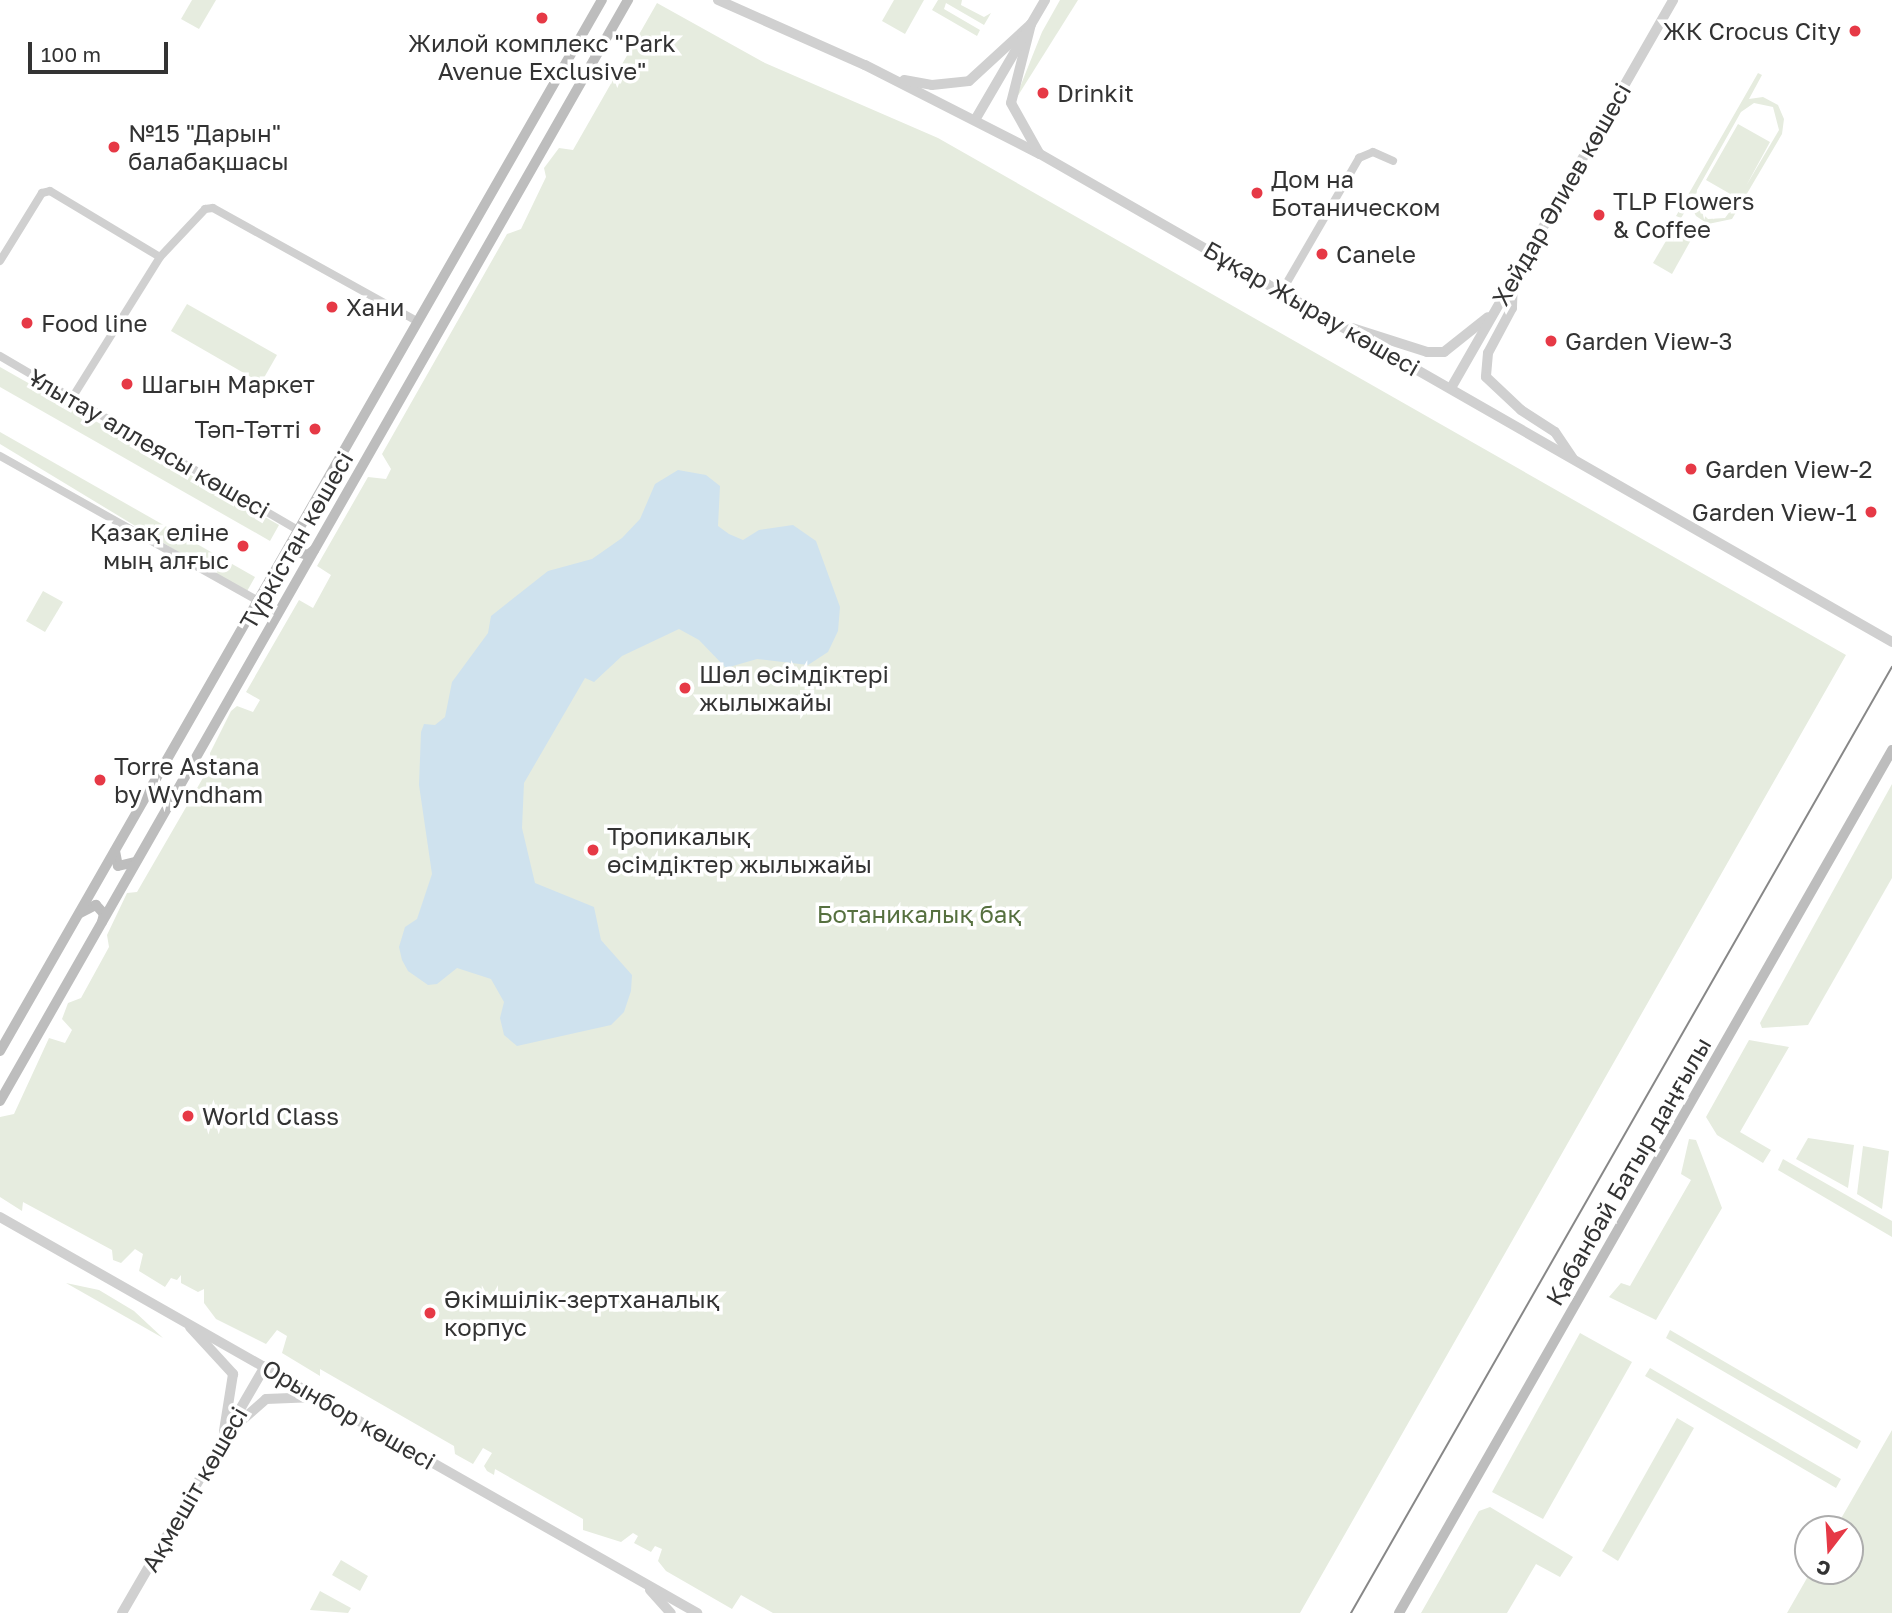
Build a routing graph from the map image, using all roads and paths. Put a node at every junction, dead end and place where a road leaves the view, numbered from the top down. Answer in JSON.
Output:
{"nodes":[{"id":1,"x":602,"y":0,"type":"edge"},
{"id":2,"x":628,"y":0,"type":"edge"},
{"id":3,"x":718,"y":0,"type":"edge"},
{"id":4,"x":1045,"y":0,"type":"edge"},
{"id":5,"x":1673,"y":0,"type":"edge"},
{"id":6,"x":1031,"y":24,"type":"junction"},
{"id":7,"x":890,"y":77,"type":"junction"},
{"id":8,"x":975,"y":120,"type":"junction"},
{"id":9,"x":1040,"y":154,"type":"junction"},
{"id":10,"x":1393,"y":161,"type":"dead end"},
{"id":11,"x":160,"y":257,"type":"junction"},
{"id":12,"x":0,"y":261,"type":"edge"},
{"id":13,"x":1513,"y":275,"type":"junction"},
{"id":14,"x":1282,"y":291,"type":"junction"},
{"id":15,"x":1492,"y":314,"type":"junction"},
{"id":16,"x":417,"y":321,"type":"junction"},
{"id":17,"x":1345,"y":327,"type":"junction"},
{"id":18,"x":0,"y":356,"type":"edge"},
{"id":19,"x":1451,"y":388,"type":"junction"},
{"id":20,"x":72,"y":398,"type":"junction"},
{"id":21,"x":0,"y":456,"type":"edge"},
{"id":22,"x":1574,"y":460,"type":"junction"},
{"id":23,"x":298,"y":530,"type":"junction"},
{"id":24,"x":314,"y":550,"type":"junction"},
{"id":25,"x":260,"y":596,"type":"junction"},
{"id":26,"x":279,"y":611,"type":"junction"},
{"id":27,"x":1892,"y":642,"type":"edge"},
{"id":28,"x":1892,"y":750,"type":"edge"},
{"id":29,"x":115,"y":851,"type":"junction"},
{"id":30,"x":137,"y":862,"type":"junction"},
{"id":31,"x":78,"y":914,"type":"junction"},
{"id":32,"x":102,"y":922,"type":"junction"},
{"id":33,"x":0,"y":1051,"type":"edge"},
{"id":34,"x":0,"y":1101,"type":"edge"},
{"id":35,"x":0,"y":1217,"type":"edge"},
{"id":36,"x":185,"y":1321,"type":"junction"},
{"id":37,"x":265,"y":1366,"type":"junction"},
{"id":38,"x":316,"y":1397,"type":"junction"},
{"id":39,"x":223,"y":1438,"type":"junction"},
{"id":40,"x":643,"y":1582,"type":"junction"},
{"id":41,"x":122,"y":1613,"type":"edge"},
{"id":42,"x":671,"y":1613,"type":"edge"},
{"id":43,"x":697,"y":1613,"type":"edge"},
{"id":44,"x":1399,"y":1613,"type":"edge"}],
"edges":[{"from":1,"to":16,"type":"main road","name":"Түркістан көшесі"},
{"from":2,"to":24,"type":"main road","name":"Түркістан көшесі"},
{"from":3,"to":7,"type":"street","name":"Бұқар Жырау көшесі"},
{"from":4,"to":6,"type":"street"},
{"from":5,"to":13,"type":"street","name":"Хейдар Әлиев көшесі"},
{"from":6,"to":7,"type":"street"},
{"from":6,"to":8,"type":"street"},
{"from":6,"to":9,"type":"street"},
{"from":7,"to":8,"type":"street","name":"Бұқар Жырау көшесі"},
{"from":8,"to":9,"type":"street","name":"Бұқар Жырау көшесі"},
{"from":9,"to":14,"type":"street","name":"Бұқар Жырау көшесі"},
{"from":10,"to":14,"type":"street"},
{"from":11,"to":12,"type":"street"},
{"from":11,"to":16,"type":"street"},
{"from":11,"to":20,"type":"street"},
{"from":13,"to":15,"type":"street","name":"Хейдар Әлиев көшесі"},
{"from":13,"to":22,"type":"street"},
{"from":14,"to":17,"type":"street","name":"Бұқар Жырау көшесі"},
{"from":15,"to":17,"type":"street"},
{"from":15,"to":19,"type":"street","name":"Хейдар Әлиев көшесі"},
{"from":16,"to":23,"type":"main road","name":"Түркістан көшесі"},
{"from":17,"to":19,"type":"street","name":"Бұқар Жырау көшесі"},
{"from":18,"to":20,"type":"street","name":"Ұлытау аллеясы көшесі"},
{"from":19,"to":22,"type":"street","name":"Бұқар Жырау көшесі"},
{"from":20,"to":23,"type":"street","name":"Ұлытау аллеясы көшесі"},
{"from":21,"to":25,"type":"street"},
{"from":22,"to":27,"type":"street","name":"Бұқар Жырау көшесі"},
{"from":23,"to":24,"type":"main road"},
{"from":23,"to":25,"type":"main road","name":"Түркістан көшесі"},
{"from":24,"to":26,"type":"main road","name":"Түркістан көшесі"},
{"from":25,"to":26,"type":"main road"},
{"from":25,"to":29,"type":"main road","name":"Түркістан көшесі"},
{"from":26,"to":30,"type":"main road","name":"Түркістан көшесі"},
{"from":28,"to":44,"type":"main road","name":"Қабанбай Батыр даңғылы"},
{"from":29,"to":30,"type":"main road"},
{"from":29,"to":31,"type":"main road","name":"Түркістан көшесі"},
{"from":30,"to":32,"type":"main road","name":"Түркістан көшесі"},
{"from":31,"to":32,"type":"main road"},
{"from":31,"to":33,"type":"main road","name":"Түркістан көшесі"},
{"from":32,"to":34,"type":"main road","name":"Түркістан көшесі"},
{"from":35,"to":36,"type":"street","name":"Орынбор көшесі"},
{"from":36,"to":37,"type":"street","name":"Орынбор көшесі"},
{"from":36,"to":39,"type":"street"},
{"from":37,"to":38,"type":"street","name":"Орынбор көшесі"},
{"from":37,"to":39,"type":"street","name":"Ақмешіт көшесі"},
{"from":38,"to":39,"type":"street"},
{"from":38,"to":40,"type":"street","name":"Орынбор көшесі"},
{"from":39,"to":41,"type":"street","name":"Ақмешіт көшесі"},
{"from":40,"to":42,"type":"street"},
{"from":40,"to":43,"type":"street","name":"Орынбор көшесі"}]}
